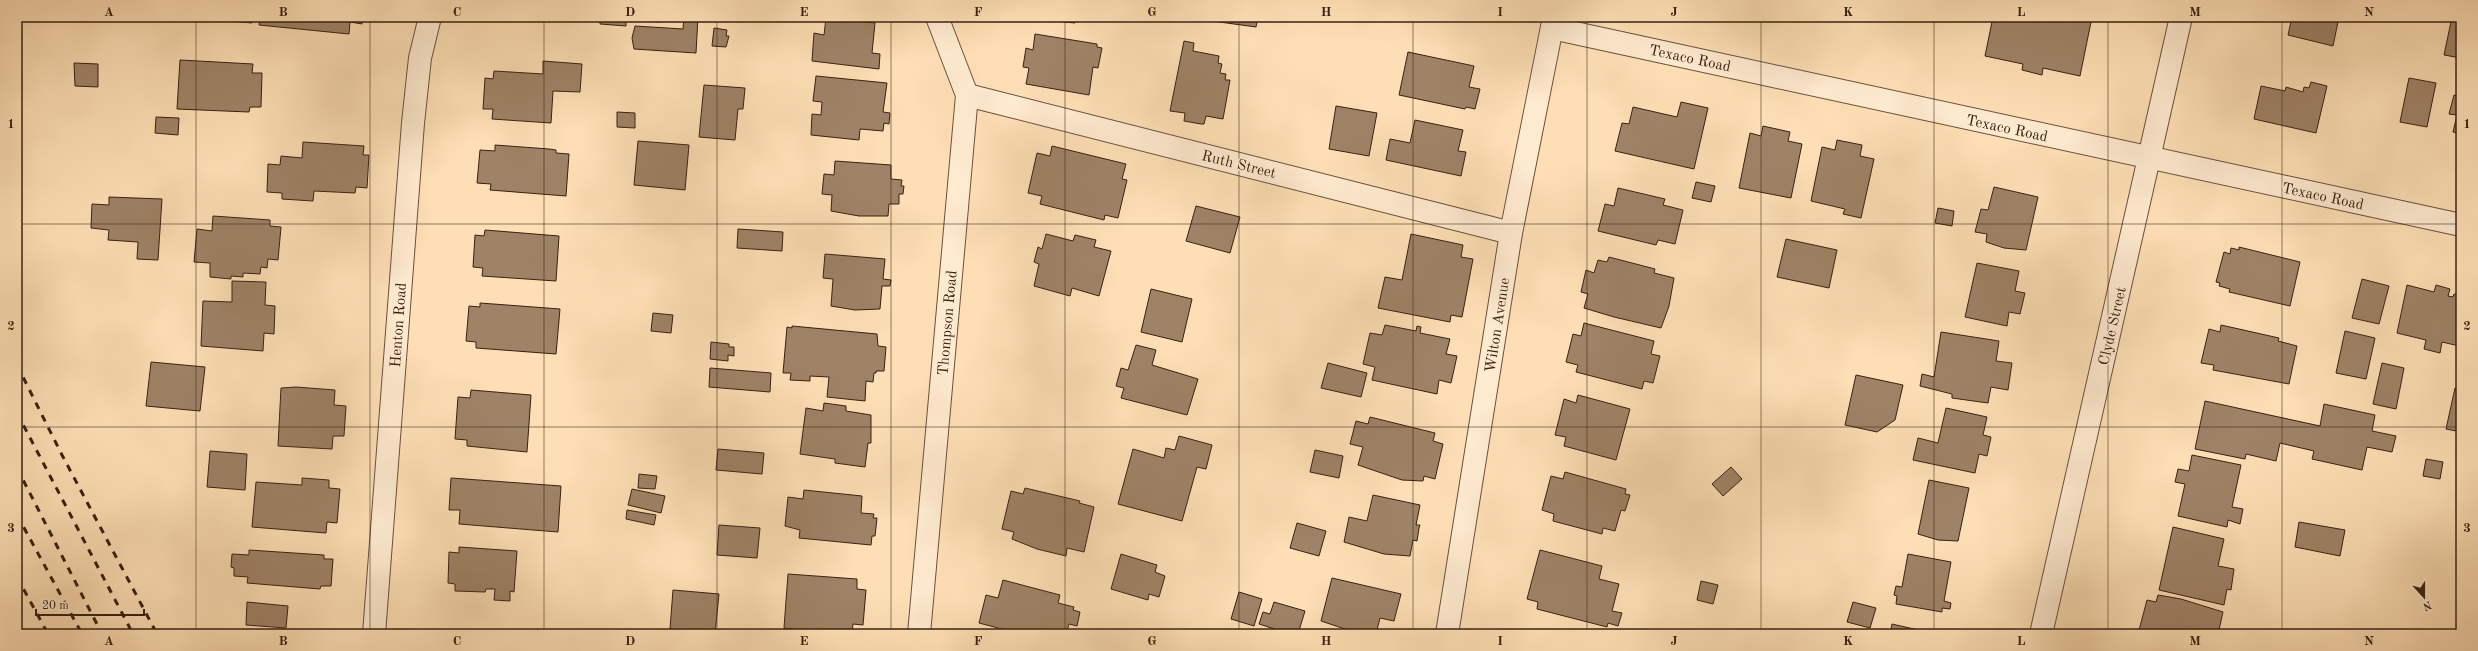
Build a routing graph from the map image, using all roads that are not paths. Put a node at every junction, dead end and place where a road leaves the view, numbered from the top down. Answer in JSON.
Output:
{"nodes":[{"id":1,"x":430,"y":17,"type":"edge"},
{"id":2,"x":937,"y":17,"type":"edge"},
{"id":3,"x":2181,"y":17,"type":"edge"},
{"id":4,"x":1553,"y":23,"type":"edge"},
{"id":5,"x":967,"y":94,"type":"junction"},
{"id":6,"x":2150,"y":159,"type":"junction"},
{"id":7,"x":2461,"y":225,"type":"edge"},
{"id":8,"x":1511,"y":233,"type":"junction"},
{"id":9,"x":374,"y":634,"type":"edge"},
{"id":10,"x":919,"y":634,"type":"edge"},
{"id":11,"x":1447,"y":634,"type":"edge"},
{"id":12,"x":2041,"y":634,"type":"edge"}],
"edges":[{"from":1,"to":9,"type":"street","name":"Henton Road"},
{"from":2,"to":5,"type":"street","name":"Thompson Road"},
{"from":3,"to":6,"type":"street","name":"Clyde Street"},
{"from":4,"to":6,"type":"street","name":"Texaco Road"},
{"from":4,"to":8,"type":"street","name":"Wilton Avenue"},
{"from":5,"to":8,"type":"street","name":"Ruth Street"},
{"from":5,"to":10,"type":"street","name":"Thompson Road"},
{"from":6,"to":7,"type":"street","name":"Texaco Road"},
{"from":6,"to":12,"type":"street","name":"Clyde Street"},
{"from":8,"to":11,"type":"street","name":"Wilton Avenue"}]}
